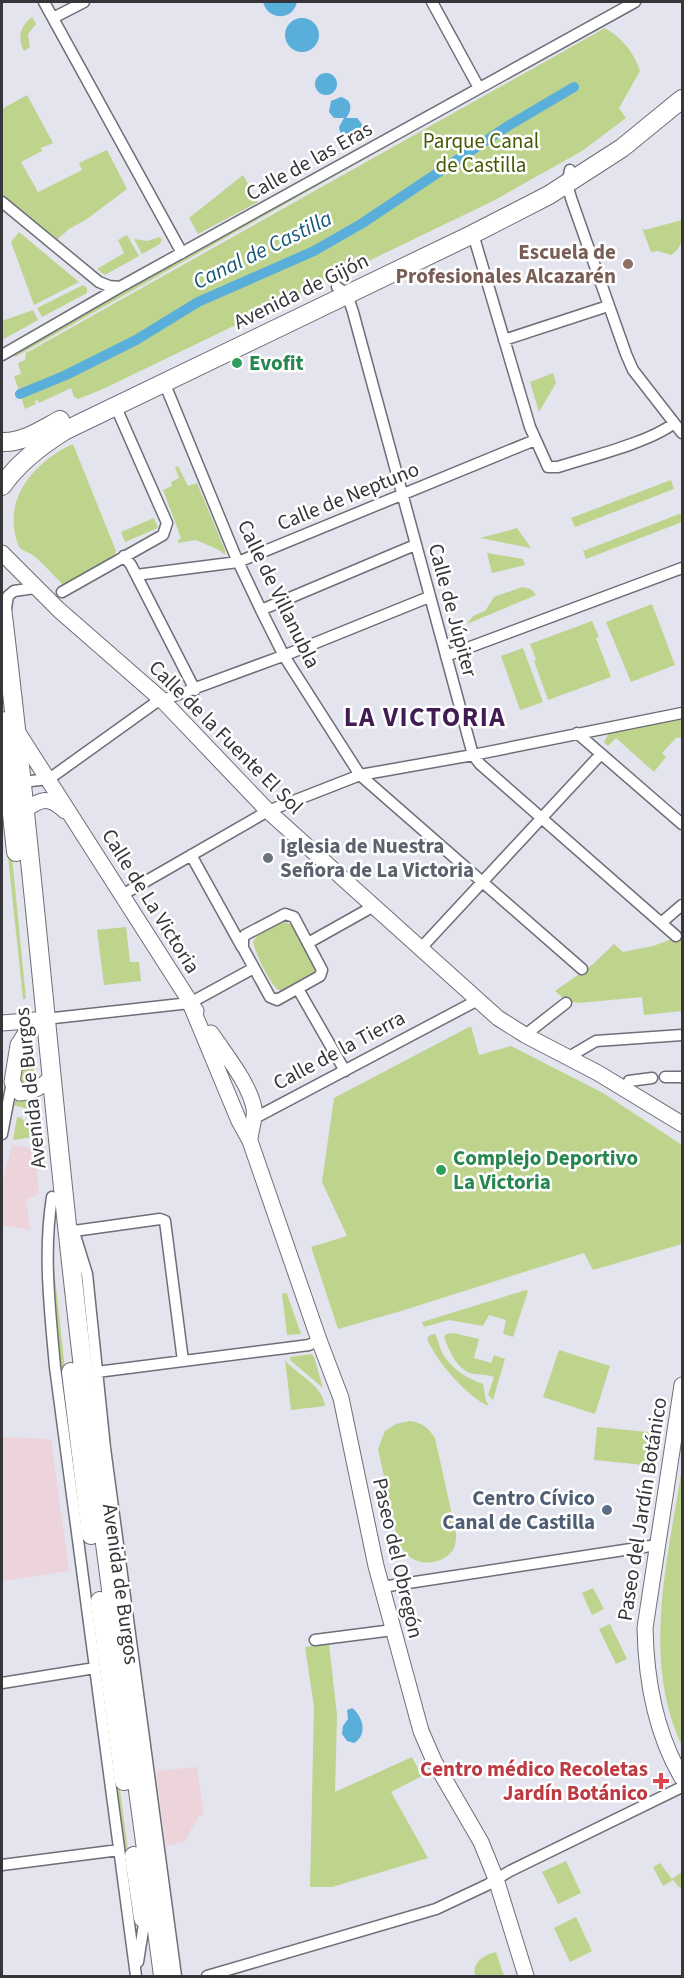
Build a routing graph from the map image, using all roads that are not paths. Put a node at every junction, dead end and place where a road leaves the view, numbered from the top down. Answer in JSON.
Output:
{"nodes":[{"id":1,"x":44,"y":2,"type":"edge"},
{"id":2,"x":84,"y":2,"type":"edge"},
{"id":3,"x":432,"y":2,"type":"edge"},
{"id":4,"x":635,"y":2,"type":"edge"},
{"id":5,"x":53,"y":18,"type":"junction"},
{"id":6,"x":682,"y":85,"type":"edge"},
{"id":7,"x":480,"y":88,"type":"junction"},
{"id":8,"x":682,"y":99,"type":"edge"},
{"id":9,"x":569,"y":177,"type":"junction"},
{"id":10,"x":2,"y":202,"type":"edge"},
{"id":11,"x":473,"y":234,"type":"junction"},
{"id":12,"x":182,"y":253,"type":"junction"},
{"id":13,"x":99,"y":282,"type":"junction"},
{"id":14,"x":120,"y":287,"type":"junction"},
{"id":15,"x":342,"y":290,"type":"junction"},
{"id":16,"x":100,"y":299,"type":"junction"},
{"id":17,"x":608,"y":306,"type":"junction"},
{"id":18,"x":504,"y":340,"type":"junction"},
{"id":19,"x":2,"y":355,"type":"edge"},
{"id":20,"x":164,"y":382,"type":"junction"},
{"id":21,"x":115,"y":405,"type":"junction"},
{"id":22,"x":674,"y":423,"type":"junction"},
{"id":23,"x":682,"y":433,"type":"edge"},
{"id":24,"x":535,"y":440,"type":"junction"},
{"id":25,"x":2,"y":442,"type":"edge"},
{"id":26,"x":2,"y":486,"type":"edge"},
{"id":27,"x":404,"y":494,"type":"junction"},
{"id":28,"x":2,"y":543,"type":"edge"},
{"id":29,"x":415,"y":545,"type":"junction"},
{"id":30,"x":2,"y":553,"type":"edge"},
{"id":31,"x":124,"y":556,"type":"junction"},
{"id":32,"x":238,"y":562,"type":"junction"},
{"id":33,"x":682,"y":568,"type":"edge"},
{"id":34,"x":135,"y":575,"type":"junction"},
{"id":35,"x":35,"y":588,"type":"junction"},
{"id":36,"x":62,"y":592,"type":"junction"},
{"id":37,"x":429,"y":597,"type":"junction"},
{"id":38,"x":2,"y":608,"type":"edge"},
{"id":39,"x":59,"y":610,"type":"junction"},
{"id":40,"x":261,"y":610,"type":"junction"},
{"id":41,"x":5,"y":638,"type":"junction"},
{"id":42,"x":284,"y":656,"type":"junction"},
{"id":43,"x":446,"y":656,"type":"junction"},
{"id":44,"x":2,"y":689,"type":"edge"},
{"id":45,"x":195,"y":690,"type":"junction"},
{"id":46,"x":162,"y":700,"type":"junction"},
{"id":47,"x":682,"y":713,"type":"edge"},
{"id":48,"x":9,"y":726,"type":"edge"},
{"id":49,"x":577,"y":733,"type":"junction"},
{"id":50,"x":601,"y":754,"type":"junction"},
{"id":51,"x":473,"y":755,"type":"junction"},
{"id":52,"x":360,"y":775,"type":"junction"},
{"id":53,"x":49,"y":779,"type":"junction"},
{"id":54,"x":18,"y":801,"type":"edge"},
{"id":55,"x":268,"y":811,"type":"junction"},
{"id":56,"x":542,"y":819,"type":"junction"},
{"id":57,"x":76,"y":822,"type":"junction"},
{"id":58,"x":682,"y":824,"type":"edge"},
{"id":59,"x":191,"y":855,"type":"junction"},
{"id":60,"x":484,"y":882,"type":"junction"},
{"id":61,"x":122,"y":895,"type":"junction"},
{"id":62,"x":682,"y":905,"type":"edge"},
{"id":63,"x":374,"y":906,"type":"junction"},
{"id":64,"x":661,"y":923,"type":"junction"},
{"id":65,"x":676,"y":936,"type":"dead end"},
{"id":66,"x":308,"y":943,"type":"junction"},
{"id":67,"x":243,"y":948,"type":"junction"},
{"id":68,"x":422,"y":948,"type":"junction"},
{"id":69,"x":254,"y":968,"type":"junction"},
{"id":70,"x":582,"y":969,"type":"dead end"},
{"id":71,"x":298,"y":988,"type":"junction"},
{"id":72,"x":478,"y":1000,"type":"junction"},
{"id":73,"x":190,"y":1003,"type":"junction"},
{"id":74,"x":566,"y":1003,"type":"dead end"},
{"id":75,"x":39,"y":1020,"type":"junction"},
{"id":76,"x":2,"y":1024,"type":"edge"},
{"id":77,"x":525,"y":1035,"type":"junction"},
{"id":78,"x":682,"y":1035,"type":"edge"},
{"id":79,"x":18,"y":1045,"type":"junction"},
{"id":80,"x":567,"y":1058,"type":"junction"},
{"id":81,"x":345,"y":1071,"type":"junction"},
{"id":82,"x":665,"y":1077,"type":"dead end"},
{"id":83,"x":682,"y":1077,"type":"edge"},
{"id":84,"x":652,"y":1078,"type":"dead end"},
{"id":85,"x":629,"y":1081,"type":"dead end"},
{"id":86,"x":46,"y":1082,"type":"junction"},
{"id":87,"x":16,"y":1087,"type":"junction"},
{"id":88,"x":228,"y":1091,"type":"junction"},
{"id":89,"x":5,"y":1112,"type":"edge"},
{"id":90,"x":253,"y":1119,"type":"junction"},
{"id":91,"x":682,"y":1124,"type":"edge"},
{"id":92,"x":2,"y":1134,"type":"edge"},
{"id":93,"x":250,"y":1141,"type":"junction"},
{"id":94,"x":52,"y":1197,"type":"junction"},
{"id":95,"x":66,"y":1210,"type":"junction"},
{"id":96,"x":74,"y":1231,"type":"junction"},
{"id":97,"x":319,"y":1340,"type":"junction"},
{"id":98,"x":183,"y":1361,"type":"junction"},
{"id":99,"x":89,"y":1367,"type":"junction"},
{"id":100,"x":682,"y":1384,"type":"edge"},
{"id":101,"x":58,"y":1388,"type":"junction"},
{"id":102,"x":101,"y":1412,"type":"junction"},
{"id":103,"x":105,"y":1448,"type":"junction"},
{"id":104,"x":92,"y":1491,"type":"junction"},
{"id":105,"x":97,"y":1530,"type":"junction"},
{"id":106,"x":657,"y":1545,"type":"junction"},
{"id":107,"x":81,"y":1559,"type":"junction"},
{"id":108,"x":382,"y":1587,"type":"junction"},
{"id":109,"x":88,"y":1615,"type":"junction"},
{"id":110,"x":393,"y":1630,"type":"junction"},
{"id":111,"x":315,"y":1640,"type":"dead end"},
{"id":112,"x":107,"y":1650,"type":"junction"},
{"id":113,"x":134,"y":1653,"type":"junction"},
{"id":114,"x":95,"y":1668,"type":"junction"},
{"id":115,"x":2,"y":1683,"type":"edge"},
{"id":116,"x":682,"y":1778,"type":"edge"},
{"id":117,"x":682,"y":1787,"type":"edge"},
{"id":118,"x":156,"y":1820,"type":"junction"},
{"id":119,"x":119,"y":1850,"type":"junction"},
{"id":120,"x":148,"y":1864,"type":"junction"},
{"id":121,"x":2,"y":1865,"type":"edge"},
{"id":122,"x":496,"y":1879,"type":"junction"},
{"id":123,"x":141,"y":1976,"type":"edge"},
{"id":124,"x":163,"y":1977,"type":"edge"},
{"id":125,"x":176,"y":1977,"type":"edge"},
{"id":126,"x":207,"y":1977,"type":"edge"},
{"id":127,"x":526,"y":1977,"type":"edge"}],
"edges":[{"from":1,"to":5,"type":"street"},
{"from":2,"to":5,"type":"street"},
{"from":3,"to":7,"type":"street"},
{"from":4,"to":7,"type":"street","name":"Calle de las Eras"},
{"from":5,"to":12,"type":"street"},
{"from":6,"to":9,"type":"highway","name":"Avenida de Gijón"},
{"from":7,"to":12,"type":"street","name":"Calle de las Eras"},
{"from":8,"to":9,"type":"highway","name":"Avenida de Gijón"},
{"from":9,"to":11,"type":"highway","name":"Avenida de Gijón"},
{"from":9,"to":15,"type":"highway","name":"Avenida de Gijón"},
{"from":9,"to":17,"type":"street"},
{"from":10,"to":13,"type":"street"},
{"from":11,"to":15,"type":"highway","name":"Avenida de Gijón"},
{"from":11,"to":18,"type":"street"},
{"from":12,"to":14,"type":"street","name":"Calle de las Eras"},
{"from":13,"to":14,"type":"street"},
{"from":13,"to":16,"type":"street"},
{"from":14,"to":16,"type":"street","name":"Calle de las Eras"},
{"from":15,"to":20,"type":"highway","name":"Avenida de Gijón"},
{"from":15,"to":25,"type":"highway","name":"Avenida de Gijón"},
{"from":15,"to":27,"type":"street","name":"Calle de Júpiter"},
{"from":16,"to":19,"type":"street","name":"Calle de las Eras"},
{"from":17,"to":18,"type":"street"},
{"from":17,"to":22,"type":"street"},
{"from":18,"to":24,"type":"street"},
{"from":20,"to":21,"type":"highway","name":"Avenida de Gijón"},
{"from":20,"to":32,"type":"street","name":"Calle de Villanubla"},
{"from":21,"to":26,"type":"highway","name":"Avenida de Gijón"},
{"from":21,"to":31,"type":"street"},
{"from":22,"to":23,"type":"street"},
{"from":22,"to":24,"type":"street"},
{"from":24,"to":27,"type":"street","name":"Calle de Neptuno"},
{"from":27,"to":29,"type":"street","name":"Calle de Júpiter"},
{"from":27,"to":32,"type":"street","name":"Calle de Neptuno"},
{"from":28,"to":36,"type":"street"},
{"from":29,"to":37,"type":"street","name":"Calle de Júpiter"},
{"from":29,"to":40,"type":"street"},
{"from":30,"to":35,"type":"street","name":"Calle de la Fuente El Sol"},
{"from":31,"to":34,"type":"street"},
{"from":31,"to":36,"type":"street"},
{"from":32,"to":34,"type":"street","name":"Calle de Neptuno"},
{"from":32,"to":40,"type":"street","name":"Calle de Villanubla"},
{"from":33,"to":43,"type":"street"},
{"from":34,"to":45,"type":"street"},
{"from":35,"to":39,"type":"street","name":"Calle de la Fuente El Sol"},
{"from":35,"to":41,"type":"street"},
{"from":36,"to":39,"type":"street"},
{"from":37,"to":42,"type":"street"},
{"from":37,"to":43,"type":"street","name":"Calle de Júpiter"},
{"from":38,"to":41,"type":"highway","name":"Avenida de Burgos"},
{"from":39,"to":46,"type":"street","name":"Calle de la Fuente El Sol"},
{"from":40,"to":42,"type":"street","name":"Calle de Villanubla"},
{"from":41,"to":48,"type":"highway","name":"Avenida de Burgos"},
{"from":42,"to":45,"type":"street"},
{"from":42,"to":52,"type":"street","name":"Calle de Villanubla"},
{"from":43,"to":51,"type":"street","name":"Calle de Júpiter"},
{"from":44,"to":54,"type":"street"},
{"from":45,"to":46,"type":"street"},
{"from":46,"to":53,"type":"street"},
{"from":46,"to":55,"type":"street","name":"Calle de la Fuente El Sol"},
{"from":47,"to":49,"type":"street"},
{"from":48,"to":53,"type":"street","name":"Calle de La Victoria"},
{"from":48,"to":54,"type":"highway","name":"Avenida de Burgos"},
{"from":49,"to":50,"type":"street"},
{"from":49,"to":51,"type":"street"},
{"from":50,"to":56,"type":"street"},
{"from":50,"to":58,"type":"street"},
{"from":51,"to":52,"type":"street"},
{"from":51,"to":56,"type":"street","name":"Calle de Júpiter"},
{"from":52,"to":55,"type":"street"},
{"from":52,"to":60,"type":"street","name":"Calle de Villanubla"},
{"from":53,"to":54,"type":"street"},
{"from":53,"to":57,"type":"street","name":"Calle de La Victoria"},
{"from":54,"to":57,"type":"street","name":"Calle de La Victoria"},
{"from":54,"to":75,"type":"highway","name":"Avenida de Burgos"},
{"from":55,"to":59,"type":"street"},
{"from":55,"to":63,"type":"street","name":"Calle de la Fuente El Sol"},
{"from":56,"to":60,"type":"street"},
{"from":56,"to":64,"type":"street","name":"Calle de Júpiter"},
{"from":57,"to":61,"type":"street","name":"Calle de La Victoria"},
{"from":59,"to":61,"type":"street"},
{"from":59,"to":67,"type":"street"},
{"from":60,"to":68,"type":"street"},
{"from":60,"to":70,"type":"street","name":"Calle de Villanubla"},
{"from":61,"to":73,"type":"street","name":"Calle de La Victoria"},
{"from":62,"to":64,"type":"street"},
{"from":63,"to":66,"type":"street"},
{"from":63,"to":68,"type":"street","name":"Calle de la Fuente El Sol"},
{"from":64,"to":65,"type":"street","name":"Calle de Júpiter"},
{"from":66,"to":67,"type":"street"},
{"from":66,"to":71,"type":"street"},
{"from":67,"to":69,"type":"street"},
{"from":68,"to":72,"type":"street","name":"Calle de la Fuente El Sol"},
{"from":69,"to":71,"type":"street"},
{"from":69,"to":73,"type":"street"},
{"from":71,"to":81,"type":"street"},
{"from":72,"to":77,"type":"street","name":"Calle de la Fuente El Sol"},
{"from":72,"to":81,"type":"street","name":"Calle de la Tierra"},
{"from":73,"to":75,"type":"street"},
{"from":73,"to":88,"type":"street","name":"Calle de La Victoria"},
{"from":73,"to":90,"type":"street","name":"Calle de La Victoria"},
{"from":74,"to":77,"type":"street"},
{"from":75,"to":76,"type":"street"},
{"from":75,"to":79,"type":"street"},
{"from":75,"to":86,"type":"highway","name":"Avenida de Burgos"},
{"from":76,"to":79,"type":"street"},
{"from":77,"to":80,"type":"street","name":"Calle de la Fuente El Sol"},
{"from":78,"to":80,"type":"street"},
{"from":79,"to":87,"type":"street"},
{"from":80,"to":91,"type":"street","name":"Calle de la Fuente El Sol"},
{"from":81,"to":90,"type":"street","name":"Calle de la Tierra"},
{"from":82,"to":83,"type":"street"},
{"from":84,"to":85,"type":"street"},
{"from":86,"to":87,"type":"street"},
{"from":86,"to":94,"type":"highway","name":"Avenida de Burgos"},
{"from":86,"to":95,"type":"highway","name":"Avenida de Burgos"},
{"from":87,"to":89,"type":"street"},
{"from":88,"to":90,"type":"street"},
{"from":88,"to":93,"type":"street","name":"Calle de La Victoria"},
{"from":89,"to":92,"type":"street"},
{"from":90,"to":93,"type":"street","name":"Calle de La Victoria"},
{"from":93,"to":97,"type":"street","name":"Paseo del Obregón"},
{"from":94,"to":101,"type":"street","name":"Avenida de Burgos"},
{"from":94,"to":104,"type":"highway","name":"Avenida de Burgos"},
{"from":95,"to":96,"type":"street","name":"Avenida de Burgos"},
{"from":95,"to":99,"type":"highway","name":"Avenida de Burgos"},
{"from":96,"to":98,"type":"street"},
{"from":96,"to":99,"type":"street","name":"Avenida de Burgos"},
{"from":97,"to":98,"type":"street"},
{"from":97,"to":108,"type":"street","name":"Paseo del Obregón"},
{"from":98,"to":99,"type":"street"},
{"from":99,"to":102,"type":"street"},
{"from":99,"to":102,"type":"street","name":"Avenida de Burgos"},
{"from":99,"to":104,"type":"highway","name":"Avenida de Burgos"},
{"from":100,"to":106,"type":"street","name":"Paseo del Jardín Botánico"},
{"from":101,"to":104,"type":"street"},
{"from":101,"to":107,"type":"street","name":"Avenida de Burgos"},
{"from":102,"to":103,"type":"street","name":"Avenida de Burgos"},
{"from":103,"to":104,"type":"street"},
{"from":103,"to":113,"type":"street","name":"Avenida de Burgos"},
{"from":104,"to":105,"type":"highway","name":"Avenida de Burgos"},
{"from":105,"to":107,"type":"street"},
{"from":105,"to":112,"type":"highway","name":"Avenida de Burgos"},
{"from":105,"to":113,"type":"street"},
{"from":105,"to":120,"type":"highway","name":"Avenida de Burgos"},
{"from":106,"to":108,"type":"street"},
{"from":106,"to":116,"type":"street","name":"Paseo del Jardín Botánico"},
{"from":107,"to":109,"type":"street","name":"Avenida de Burgos"},
{"from":108,"to":110,"type":"street","name":"Paseo del Obregón"},
{"from":109,"to":112,"type":"street"},
{"from":109,"to":114,"type":"street","name":"Avenida de Burgos"},
{"from":110,"to":111,"type":"street"},
{"from":110,"to":122,"type":"street","name":"Paseo del Obregón"},
{"from":112,"to":123,"type":"highway","name":"Avenida de Burgos"},
{"from":113,"to":118,"type":"street","name":"Avenida de Burgos"},
{"from":114,"to":115,"type":"street"},
{"from":114,"to":119,"type":"street","name":"Avenida de Burgos"},
{"from":117,"to":122,"type":"street"},
{"from":118,"to":120,"type":"street"},
{"from":118,"to":125,"type":"street","name":"Avenida de Burgos"},
{"from":119,"to":121,"type":"street"},
{"from":119,"to":123,"type":"street","name":"Avenida de Burgos"},
{"from":120,"to":124,"type":"highway","name":"Avenida de Burgos"},
{"from":122,"to":126,"type":"street"},
{"from":122,"to":127,"type":"street","name":"Paseo del Obregón"}]}
